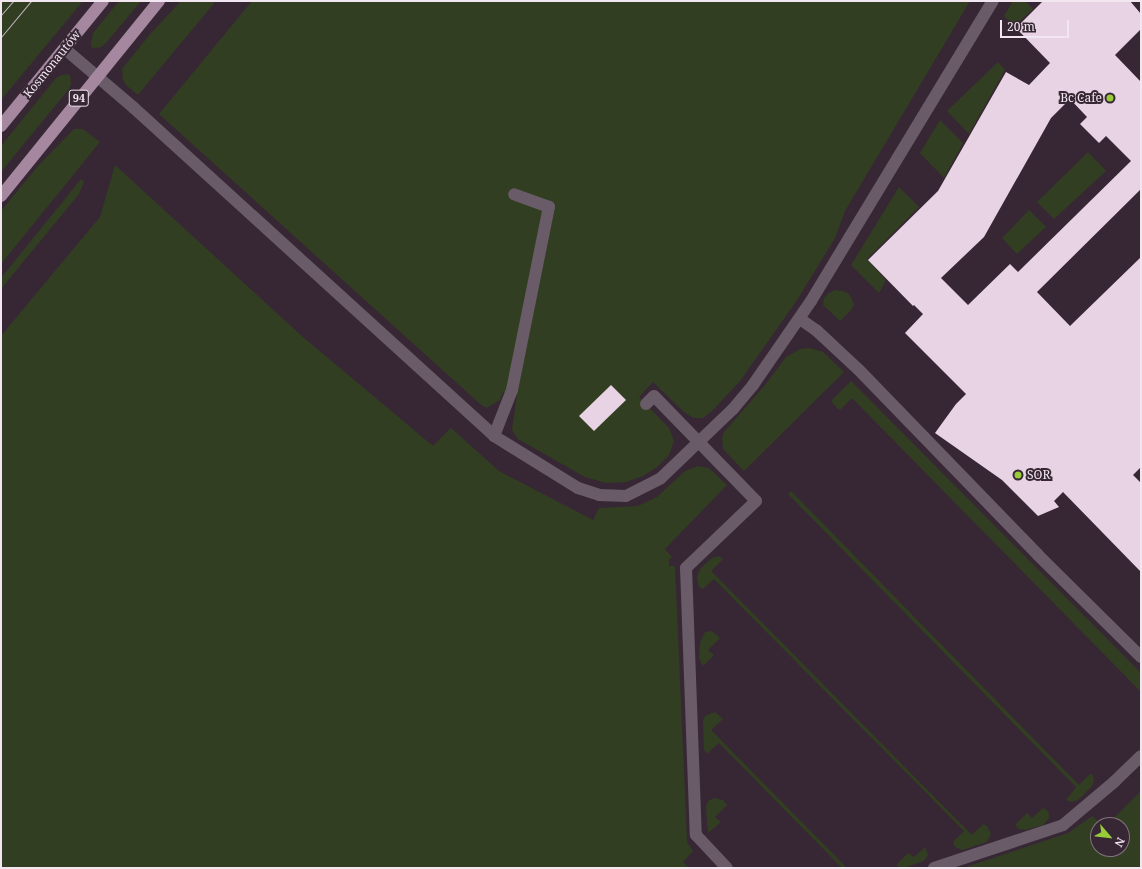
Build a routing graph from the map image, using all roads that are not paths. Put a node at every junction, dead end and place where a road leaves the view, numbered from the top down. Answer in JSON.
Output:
{"nodes":[{"id":1,"x":103,"y":1,"type":"edge"},
{"id":2,"x":159,"y":1,"type":"edge"},
{"id":3,"x":993,"y":1,"type":"edge"},
{"id":4,"x":65,"y":49,"type":"junction"},
{"id":5,"x":97,"y":77,"type":"junction"},
{"id":6,"x":1,"y":126,"type":"edge"},
{"id":7,"x":514,"y":194,"type":"dead end"},
{"id":8,"x":1,"y":196,"type":"edge"},
{"id":9,"x":800,"y":320,"type":"junction"},
{"id":10,"x":646,"y":404,"type":"dead end"},
{"id":11,"x":494,"y":436,"type":"junction"},
{"id":12,"x":699,"y":442,"type":"junction"},
{"id":13,"x":1141,"y":657,"type":"edge"},
{"id":14,"x":1141,"y":756,"type":"edge"},
{"id":15,"x":727,"y":868,"type":"edge"},
{"id":16,"x":934,"y":868,"type":"edge"}],
"edges":[{"from":1,"to":4,"type":"main road","name":"Kosmonautów"},
{"from":2,"to":5,"type":"main road","number":"94"},
{"from":3,"to":9,"type":"lane"},
{"from":4,"to":5,"type":"lane"},
{"from":4,"to":6,"type":"main road","name":"Kosmonautów"},
{"from":5,"to":8,"type":"main road","number":"94"},
{"from":5,"to":11,"type":"lane"},
{"from":7,"to":11,"type":"lane"},
{"from":9,"to":12,"type":"lane"},
{"from":9,"to":13,"type":"lane"},
{"from":10,"to":12,"type":"lane"},
{"from":11,"to":12,"type":"lane"},
{"from":12,"to":15,"type":"lane"},
{"from":14,"to":16,"type":"lane"}]}
